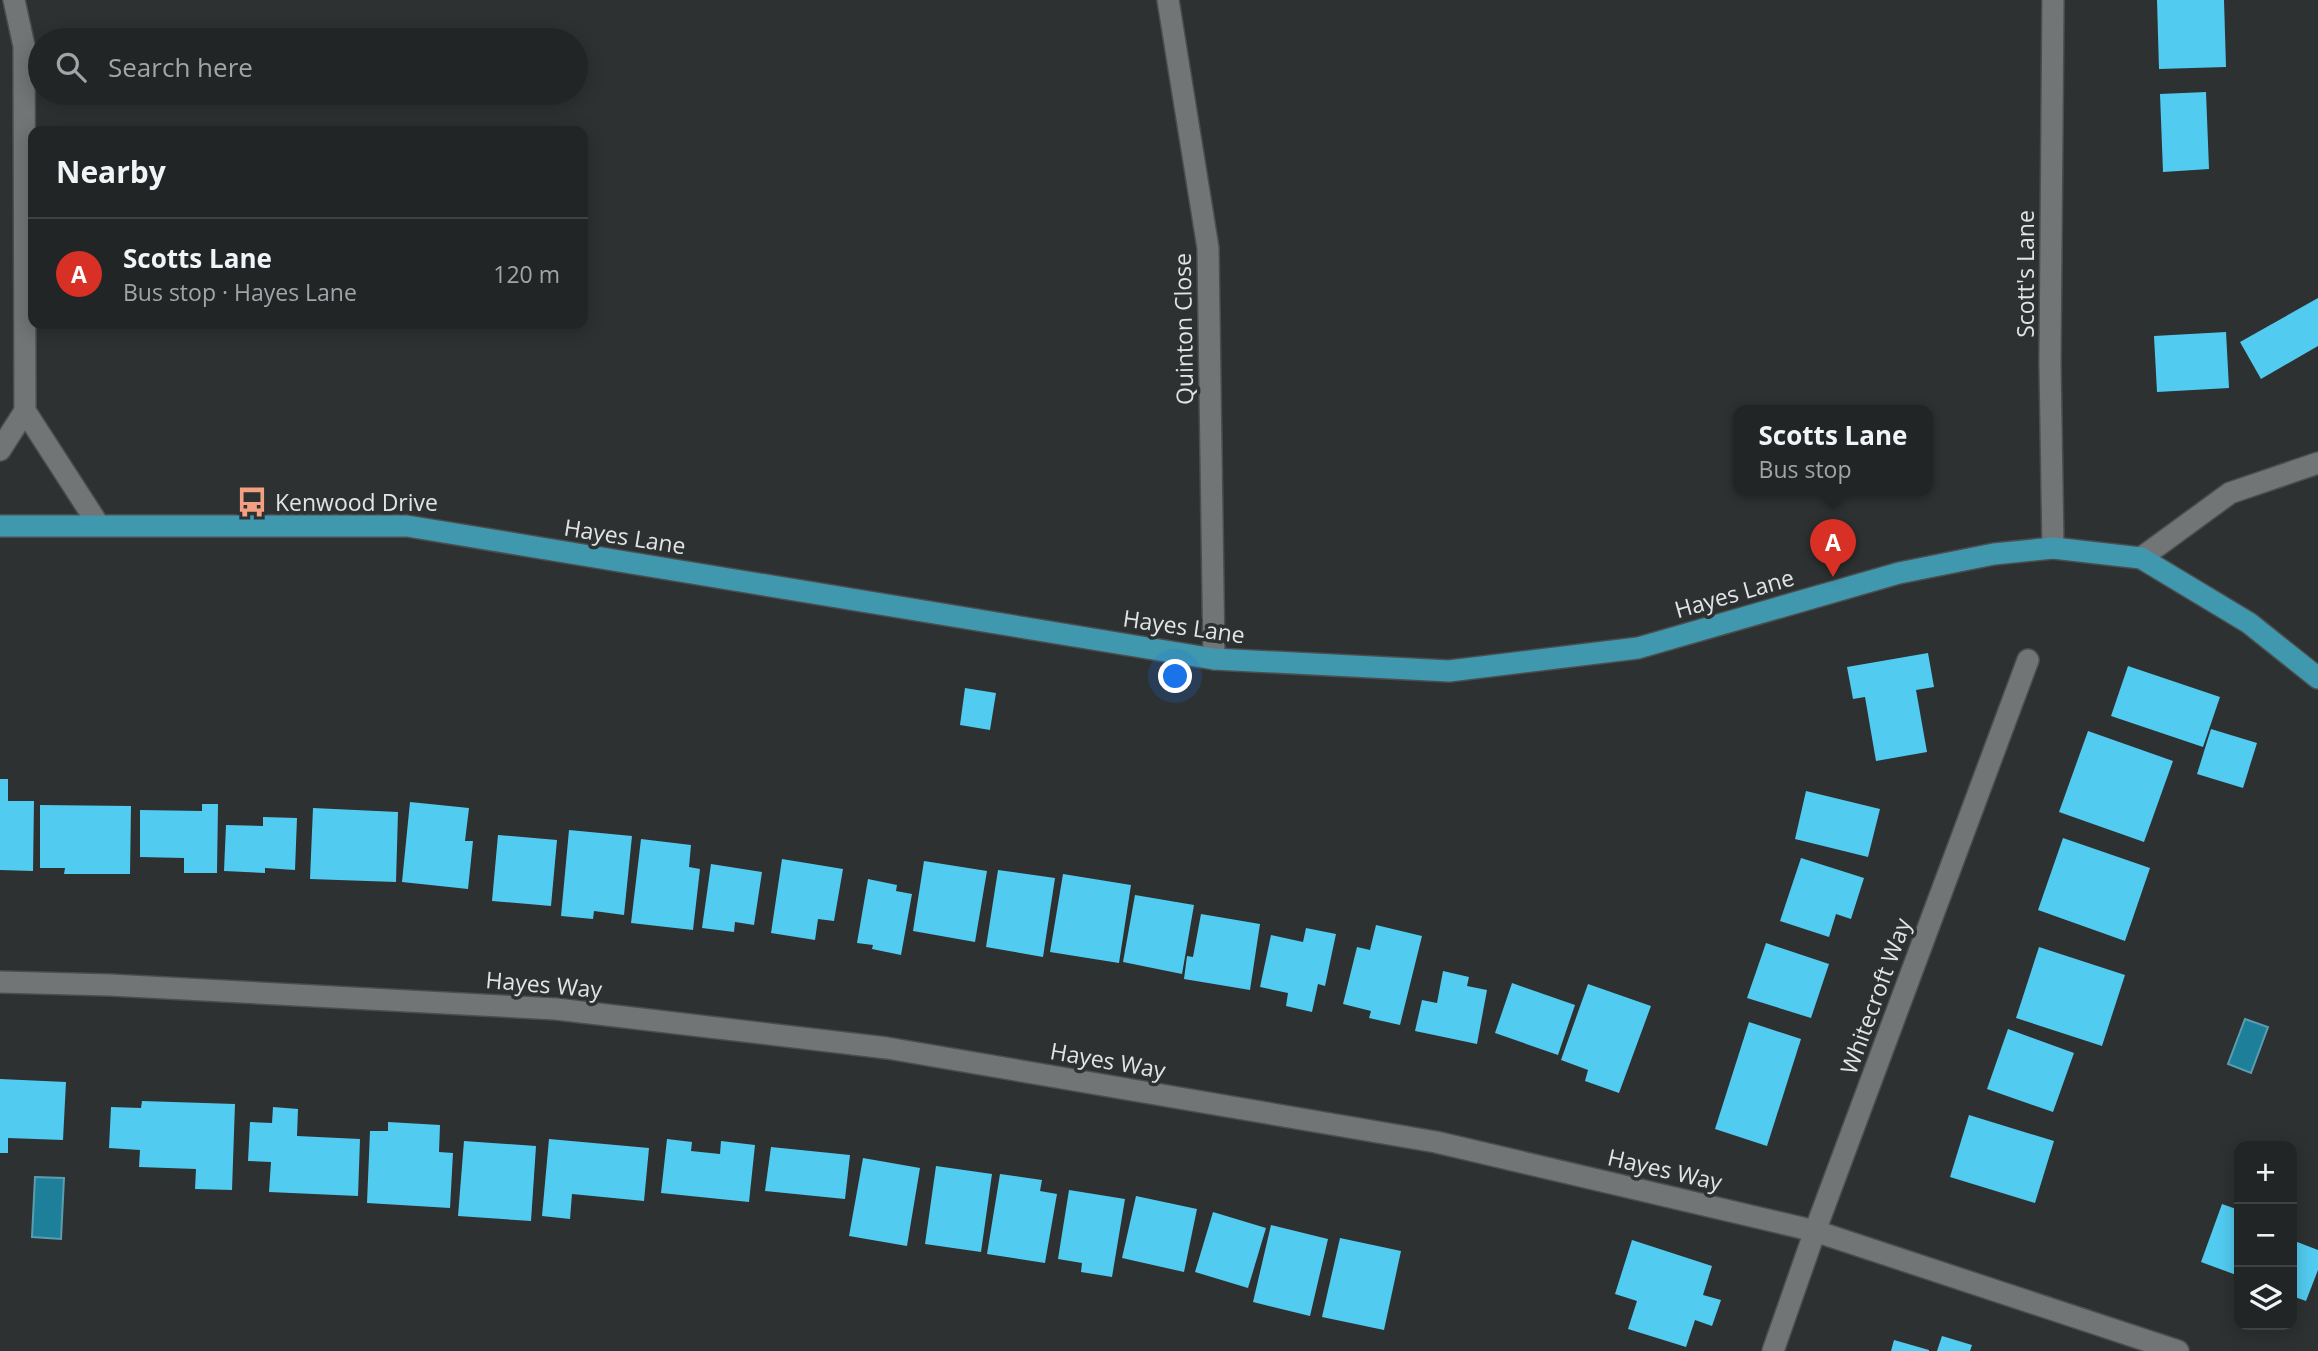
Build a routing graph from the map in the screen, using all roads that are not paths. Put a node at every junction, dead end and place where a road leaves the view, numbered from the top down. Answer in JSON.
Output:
{"nodes":[{"id":1,"x":14,"y":0,"type":"edge"},
{"id":2,"x":1168,"y":0,"type":"edge"},
{"id":3,"x":2053,"y":0,"type":"edge"},
{"id":4,"x":25,"y":411,"type":"junction"},
{"id":5,"x":0,"y":450,"type":"edge"},
{"id":6,"x":2318,"y":463,"type":"edge"},
{"id":7,"x":98,"y":524,"type":"junction"},
{"id":8,"x":0,"y":526,"type":"edge"},
{"id":9,"x":2053,"y":548,"type":"junction"},
{"id":10,"x":2141,"y":558,"type":"junction"},
{"id":11,"x":1214,"y":659,"type":"junction"},
{"id":12,"x":2028,"y":660,"type":"dead end"},
{"id":13,"x":2318,"y":678,"type":"edge"},
{"id":14,"x":0,"y":982,"type":"edge"},
{"id":15,"x":1815,"y":1231,"type":"junction"},
{"id":16,"x":1773,"y":1351,"type":"edge"},
{"id":17,"x":2178,"y":1351,"type":"edge"}],
"edges":[{"from":1,"to":4,"type":"street"},
{"from":2,"to":11,"type":"street","name":"Quinton Close"},
{"from":3,"to":9,"type":"street","name":"Scott's Lane"},
{"from":4,"to":5,"type":"street"},
{"from":4,"to":7,"type":"street"},
{"from":6,"to":10,"type":"street"},
{"from":7,"to":8,"type":"main road","name":"Hayes Lane"},
{"from":7,"to":11,"type":"main road","name":"Hayes Lane"},
{"from":9,"to":10,"type":"main road","name":"Hayes Lane"},
{"from":9,"to":11,"type":"main road","name":"Hayes Lane"},
{"from":10,"to":13,"type":"main road","name":"Hayes Lane"},
{"from":12,"to":15,"type":"street","name":"Whitecroft Way"},
{"from":14,"to":15,"type":"street","name":"Hayes Way"},
{"from":15,"to":16,"type":"street","name":"Whitecroft Way"},
{"from":15,"to":17,"type":"street","name":"Hayes Way"}]}
